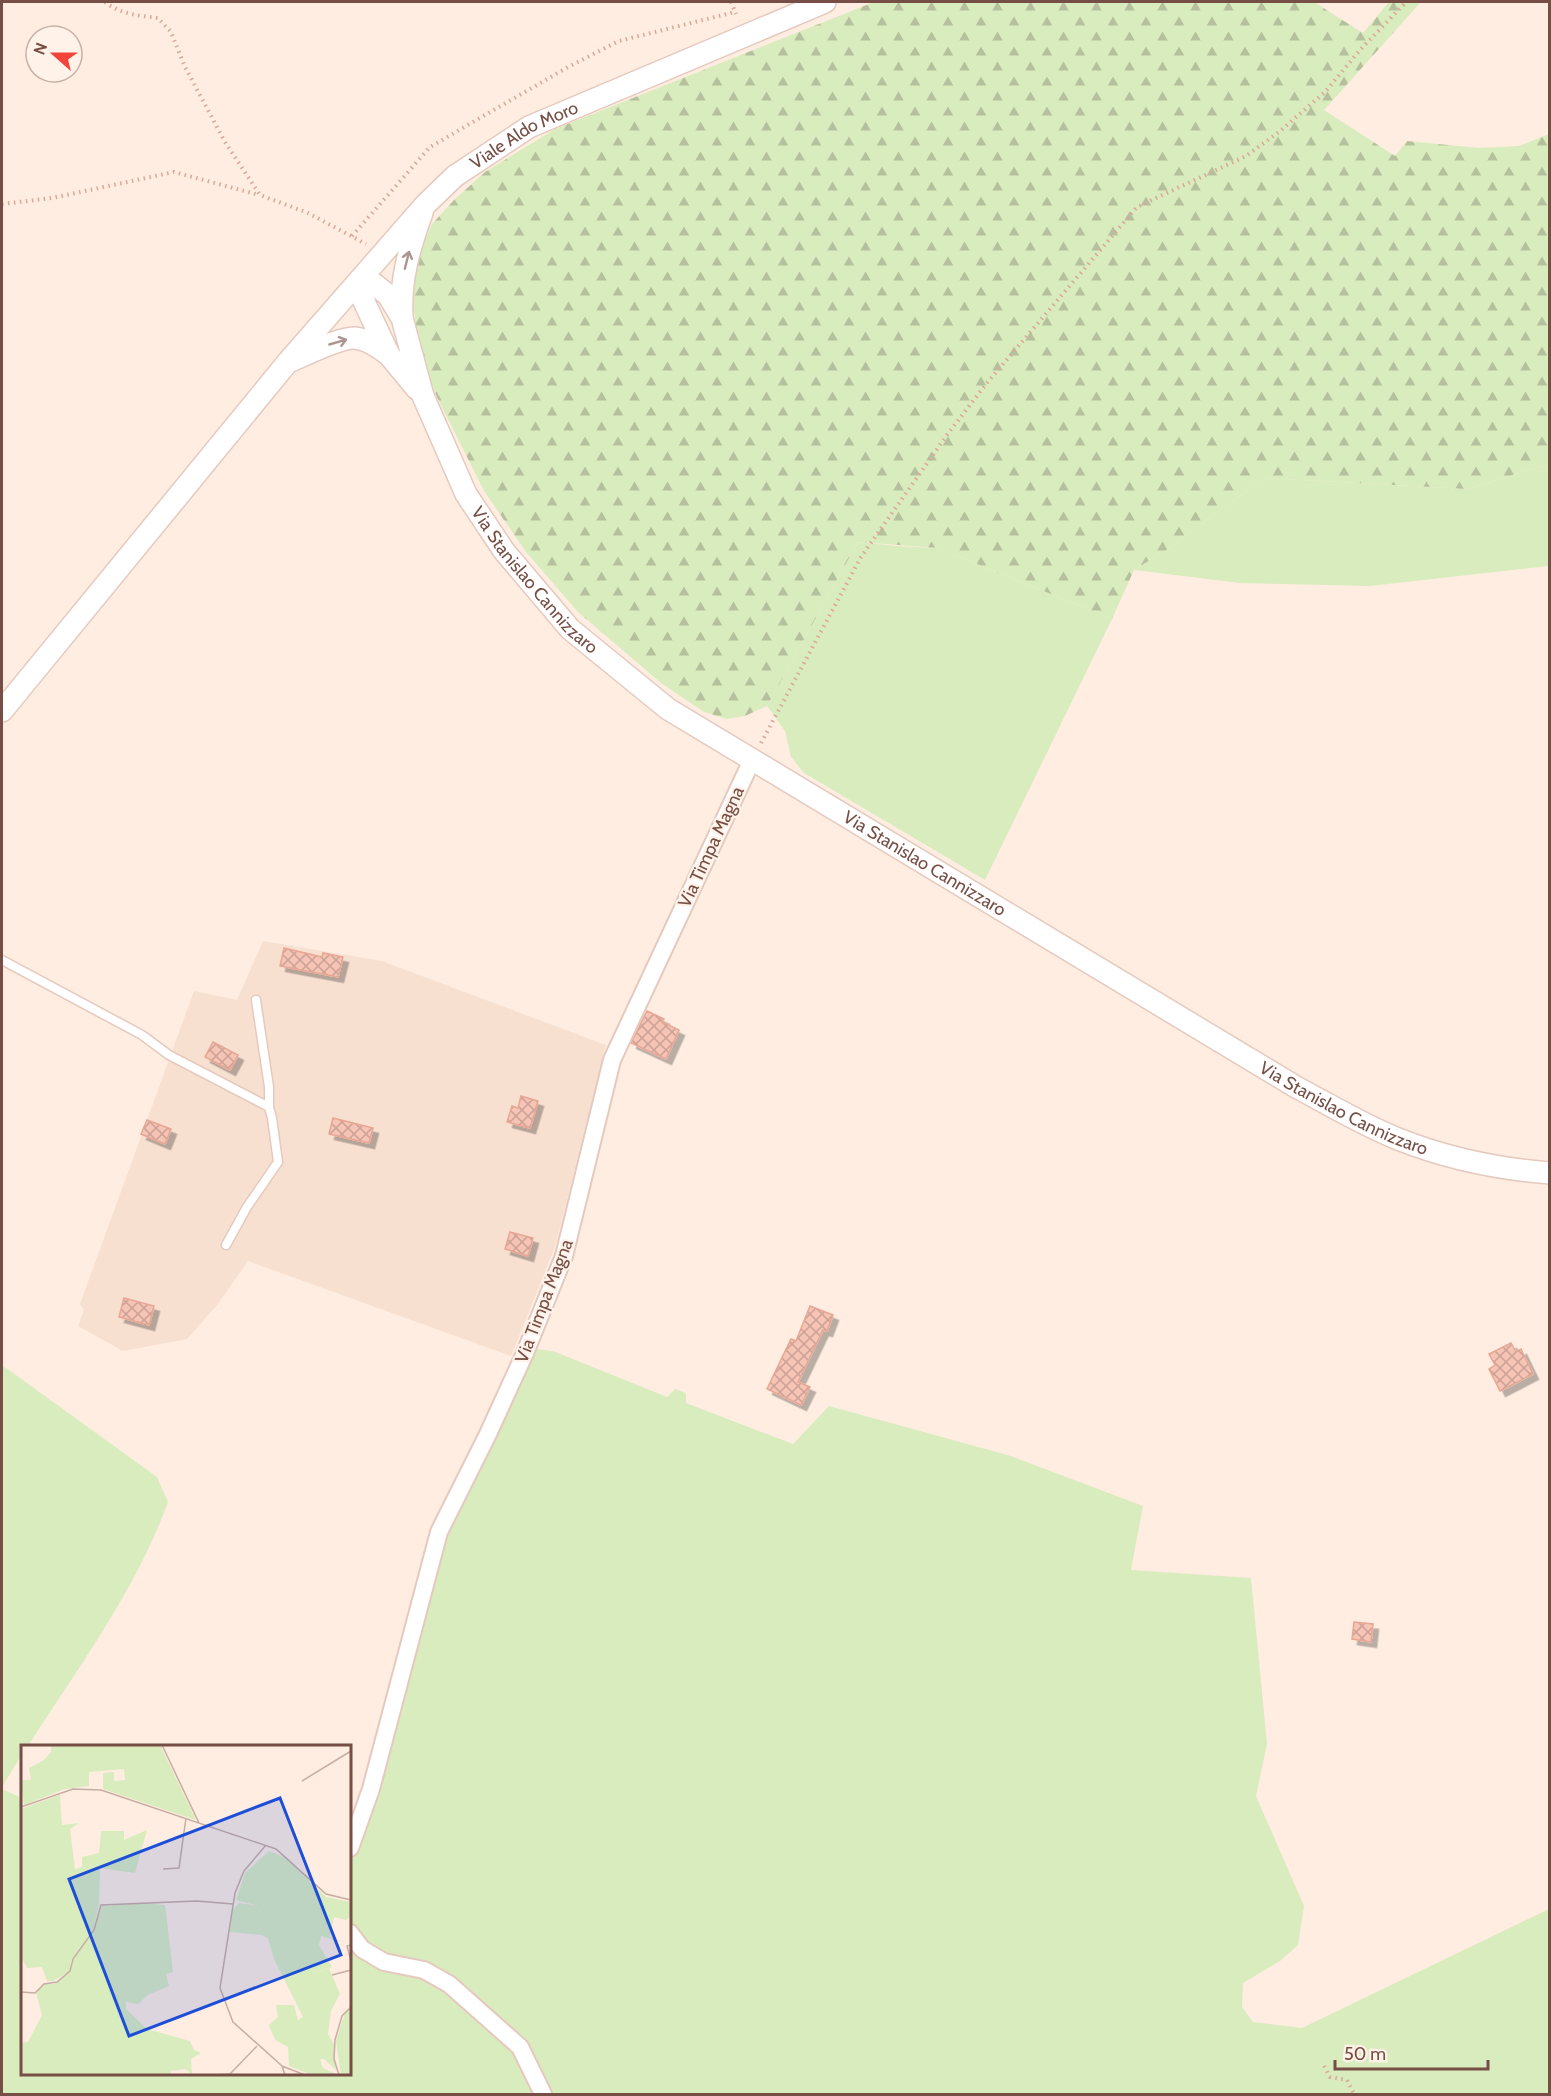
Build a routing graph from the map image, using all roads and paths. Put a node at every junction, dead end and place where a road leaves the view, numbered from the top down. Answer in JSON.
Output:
{"nodes":[{"id":1,"x":105,"y":2,"type":"edge"},
{"id":2,"x":825,"y":2,"type":"edge"},
{"id":3,"x":1406,"y":2,"type":"edge"},
{"id":4,"x":735,"y":12,"type":"dead end"},
{"id":5,"x":260,"y":195,"type":"junction"},
{"id":6,"x":2,"y":204,"type":"edge"},
{"id":7,"x":426,"y":204,"type":"junction"},
{"id":8,"x":352,"y":236,"type":"junction"},
{"id":9,"x":382,"y":253,"type":"junction"},
{"id":10,"x":361,"y":279,"type":"junction"},
{"id":11,"x":402,"y":318,"type":"junction"},
{"id":12,"x":389,"y":355,"type":"junction"},
{"id":13,"x":287,"y":363,"type":"junction"},
{"id":14,"x":423,"y":396,"type":"junction"},
{"id":15,"x":2,"y":711,"type":"edge"},
{"id":16,"x":752,"y":760,"type":"junction"},
{"id":17,"x":2,"y":960,"type":"edge"},
{"id":18,"x":256,"y":1000,"type":"dead end"},
{"id":19,"x":269,"y":1107,"type":"junction"},
{"id":20,"x":1550,"y":1173,"type":"edge"},
{"id":21,"x":226,"y":1245,"type":"dead end"},
{"id":22,"x":351,"y":1845,"type":"edge"},
{"id":23,"x":351,"y":1934,"type":"edge"},
{"id":24,"x":1324,"y":2066,"type":"dead end"},
{"id":25,"x":543,"y":2094,"type":"edge"},
{"id":26,"x":1354,"y":2094,"type":"edge"}],
"edges":[{"from":1,"to":5,"type":"path"},
{"from":2,"to":7,"type":"street","name":"Viale Aldo Moro"},
{"from":3,"to":16,"type":"path"},
{"from":4,"to":8,"type":"path"},
{"from":5,"to":6,"type":"path"},
{"from":5,"to":8,"type":"path"},
{"from":7,"to":9,"type":"street","name":"Viale Aldo Moro"},
{"from":11,"to":7,"type":"street","one_way":true},
{"from":8,"to":9,"type":"path"},
{"from":9,"to":10,"type":"street","name":"Viale Aldo Moro"},
{"from":10,"to":11,"type":"street"},
{"from":10,"to":12,"type":"street"},
{"from":10,"to":13,"type":"street","name":"Viale Aldo Moro"},
{"from":11,"to":14,"type":"street"},
{"from":13,"to":12,"type":"street","one_way":true},
{"from":12,"to":14,"type":"street"},
{"from":13,"to":15,"type":"street","name":"Viale Aldo Moro"},
{"from":14,"to":16,"type":"street","name":"Via Stanislao Cannizzaro"},
{"from":16,"to":20,"type":"street","name":"Via Stanislao Cannizzaro"},
{"from":16,"to":22,"type":"street","name":"Via Timpa Magna"},
{"from":17,"to":19,"type":"lane"},
{"from":18,"to":19,"type":"lane"},
{"from":19,"to":21,"type":"lane"},
{"from":23,"to":25,"type":"street"},
{"from":24,"to":26,"type":"path"}]}
